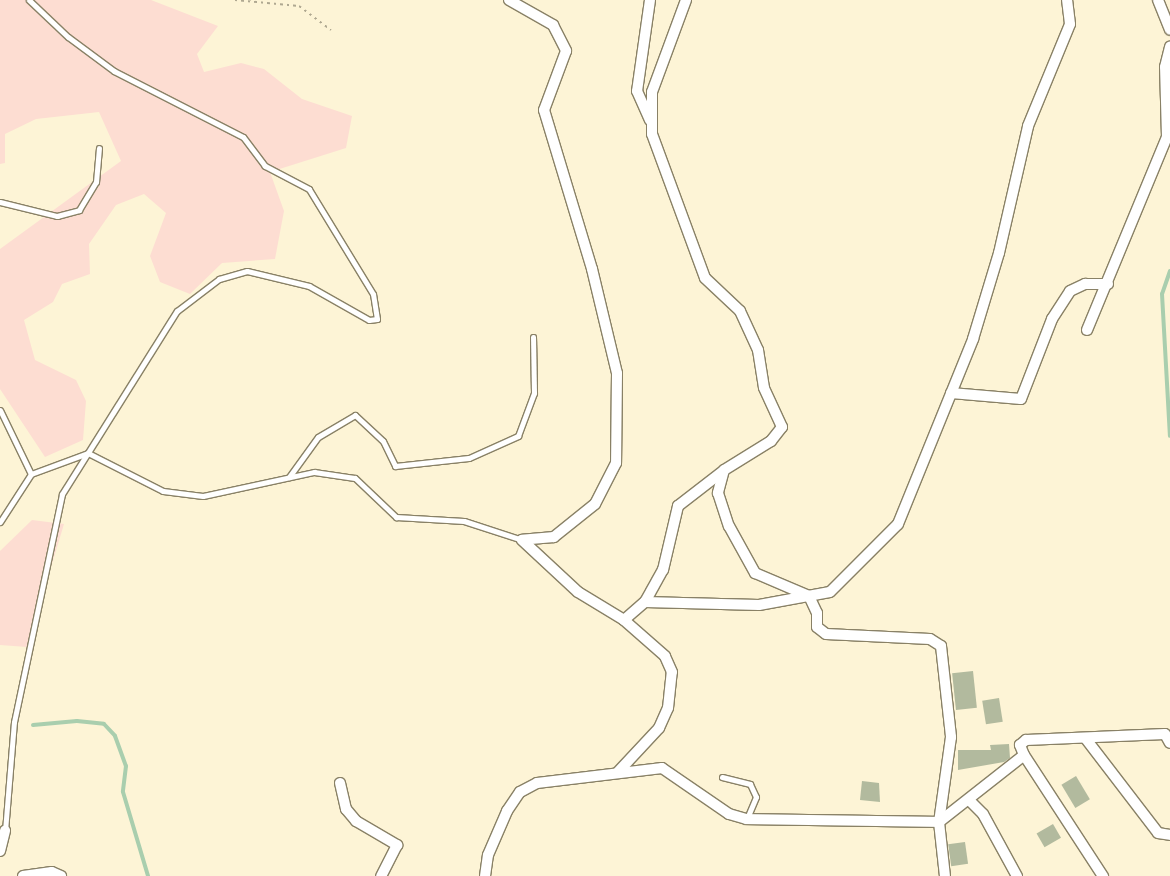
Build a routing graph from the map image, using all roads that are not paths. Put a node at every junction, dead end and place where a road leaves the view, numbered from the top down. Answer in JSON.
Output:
{"nodes":[{"id":1,"x":29,"y":0,"type":"edge"},
{"id":2,"x":509,"y":0,"type":"edge"},
{"id":3,"x":650,"y":0,"type":"edge"},
{"id":4,"x":686,"y":0,"type":"edge"},
{"id":5,"x":1067,"y":0,"type":"edge"},
{"id":6,"x":1158,"y":0,"type":"edge"},
{"id":7,"x":1170,"y":30,"type":"edge"},
{"id":8,"x":1170,"y":47,"type":"edge"},
{"id":9,"x":651,"y":123,"type":"junction"},
{"id":10,"x":99,"y":148,"type":"dead end"},
{"id":11,"x":0,"y":202,"type":"edge"},
{"id":12,"x":1108,"y":284,"type":"junction"},
{"id":13,"x":1087,"y":330,"type":"dead end"},
{"id":14,"x":533,"y":337,"type":"dead end"},
{"id":15,"x":951,"y":393,"type":"junction"},
{"id":16,"x":0,"y":410,"type":"edge"},
{"id":17,"x":88,"y":453,"type":"junction"},
{"id":18,"x":724,"y":470,"type":"junction"},
{"id":19,"x":31,"y":474,"type":"junction"},
{"id":20,"x":288,"y":478,"type":"junction"},
{"id":21,"x":0,"y":522,"type":"edge"},
{"id":22,"x":522,"y":540,"type":"junction"},
{"id":23,"x":809,"y":596,"type":"junction"},
{"id":24,"x":645,"y":602,"type":"junction"},
{"id":25,"x":624,"y":620,"type":"junction"},
{"id":26,"x":1086,"y":739,"type":"junction"},
{"id":27,"x":1170,"y":743,"type":"edge"},
{"id":28,"x":1024,"y":755,"type":"junction"},
{"id":29,"x":618,"y":772,"type":"junction"},
{"id":30,"x":722,"y":777,"type":"dead end"},
{"id":31,"x":340,"y":783,"type":"dead end"},
{"id":32,"x":970,"y":801,"type":"junction"},
{"id":33,"x":746,"y":819,"type":"junction"},
{"id":34,"x":939,"y":822,"type":"junction"},
{"id":35,"x":1170,"y":835,"type":"edge"},
{"id":36,"x":3,"y":837,"type":"edge"},
{"id":37,"x":0,"y":851,"type":"edge"},
{"id":38,"x":23,"y":876,"type":"edge"},
{"id":39,"x":61,"y":876,"type":"edge"},
{"id":40,"x":381,"y":876,"type":"edge"},
{"id":41,"x":485,"y":876,"type":"edge"},
{"id":42,"x":944,"y":876,"type":"edge"},
{"id":43,"x":1017,"y":876,"type":"edge"},
{"id":44,"x":1103,"y":876,"type":"edge"}],
"edges":[{"from":1,"to":17,"type":"lane"},
{"from":2,"to":22,"type":"street"},
{"from":3,"to":9,"type":"street"},
{"from":4,"to":9,"type":"street"},
{"from":5,"to":15,"type":"street"},
{"from":6,"to":7,"type":"street"},
{"from":8,"to":12,"type":"street"},
{"from":9,"to":18,"type":"street"},
{"from":10,"to":11,"type":"lane"},
{"from":12,"to":13,"type":"street"},
{"from":12,"to":15,"type":"street"},
{"from":14,"to":20,"type":"lane"},
{"from":15,"to":23,"type":"street"},
{"from":16,"to":19,"type":"lane"},
{"from":17,"to":19,"type":"lane"},
{"from":17,"to":20,"type":"lane"},
{"from":17,"to":36,"type":"lane"},
{"from":18,"to":23,"type":"street"},
{"from":18,"to":24,"type":"street"},
{"from":19,"to":21,"type":"lane"},
{"from":20,"to":22,"type":"lane"},
{"from":22,"to":25,"type":"street"},
{"from":23,"to":24,"type":"street"},
{"from":23,"to":34,"type":"street"},
{"from":24,"to":25,"type":"street"},
{"from":25,"to":29,"type":"street"},
{"from":26,"to":27,"type":"street"},
{"from":26,"to":28,"type":"street"},
{"from":26,"to":35,"type":"street"},
{"from":28,"to":32,"type":"street"},
{"from":28,"to":44,"type":"street"},
{"from":29,"to":33,"type":"street"},
{"from":29,"to":41,"type":"street"},
{"from":30,"to":33,"type":"lane"},
{"from":31,"to":40,"type":"street"},
{"from":32,"to":34,"type":"street"},
{"from":32,"to":43,"type":"street"},
{"from":33,"to":34,"type":"street"},
{"from":34,"to":42,"type":"street"},
{"from":36,"to":37,"type":"street"},
{"from":38,"to":39,"type":"street"}]}
